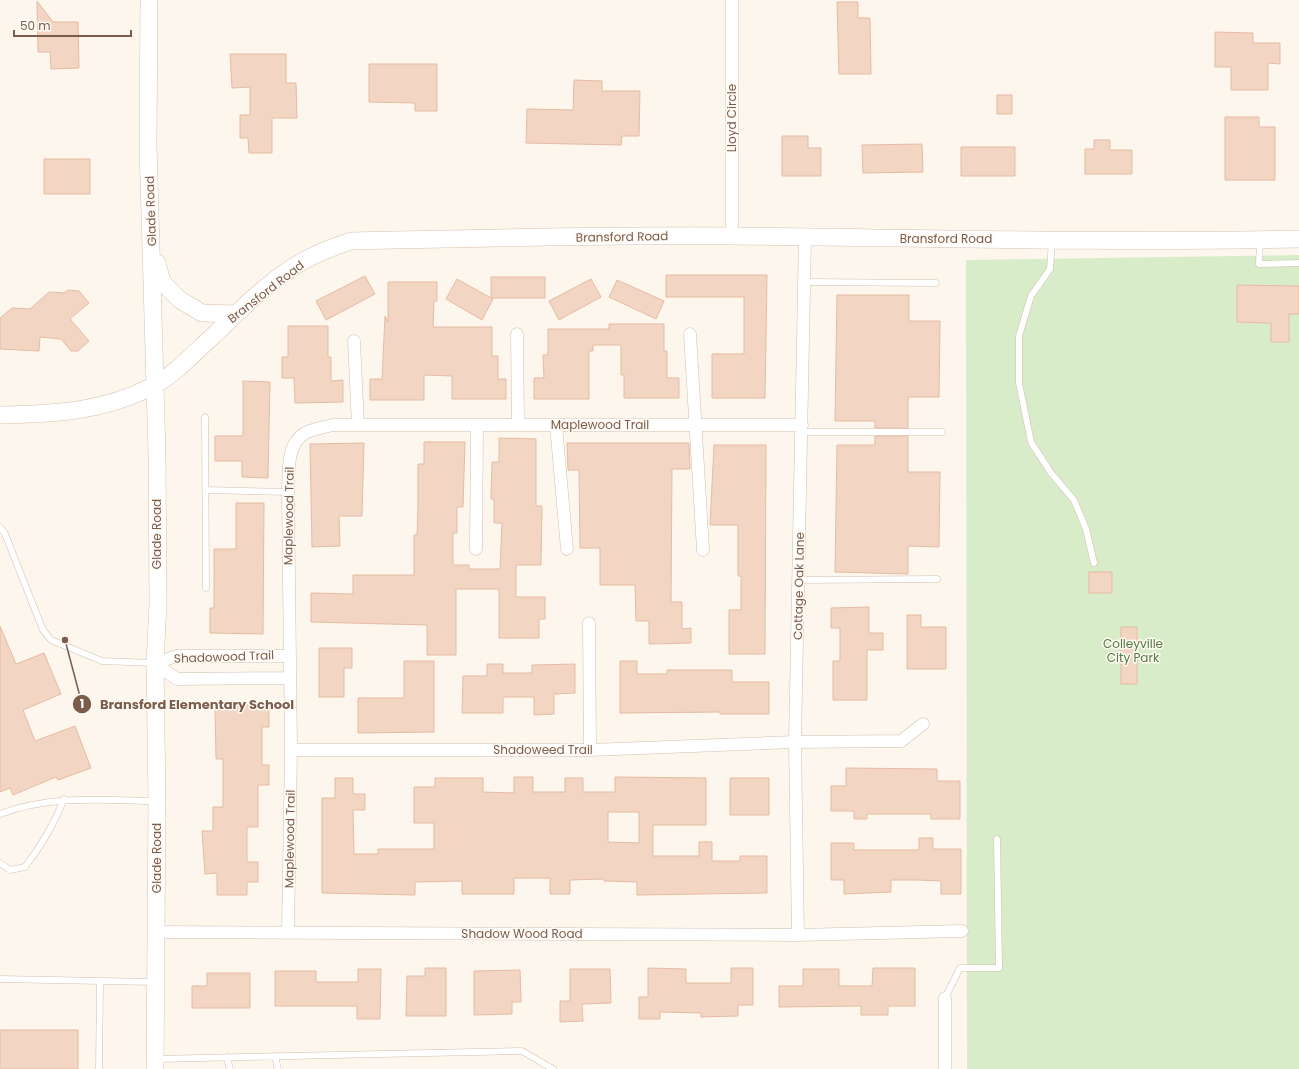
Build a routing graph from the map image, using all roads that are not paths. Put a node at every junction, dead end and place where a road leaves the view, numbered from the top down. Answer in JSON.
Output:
{"nodes":[{"id":1,"x":149,"y":0,"type":"edge"},
{"id":2,"x":732,"y":0,"type":"edge"},
{"id":3,"x":732,"y":236,"type":"junction"},
{"id":4,"x":805,"y":238,"type":"junction"},
{"id":5,"x":1299,"y":239,"type":"edge"},
{"id":6,"x":1052,"y":240,"type":"junction"},
{"id":7,"x":1260,"y":240,"type":"junction"},
{"id":8,"x":152,"y":242,"type":"junction"},
{"id":9,"x":1299,"y":263,"type":"edge"},
{"id":10,"x":804,"y":282,"type":"junction"},
{"id":11,"x":936,"y":283,"type":"dead end"},
{"id":12,"x":236,"y":314,"type":"junction"},
{"id":13,"x":517,"y":334,"type":"dead end"},
{"id":14,"x":690,"y":334,"type":"dead end"},
{"id":15,"x":354,"y":341,"type":"dead end"},
{"id":16,"x":154,"y":386,"type":"junction"},
{"id":17,"x":0,"y":415,"type":"edge"},
{"id":18,"x":205,"y":417,"type":"dead end"},
{"id":19,"x":358,"y":425,"type":"junction"},
{"id":20,"x":478,"y":425,"type":"junction"},
{"id":21,"x":518,"y":425,"type":"junction"},
{"id":22,"x":556,"y":425,"type":"junction"},
{"id":23,"x":696,"y":425,"type":"junction"},
{"id":24,"x":802,"y":429,"type":"junction"},
{"id":25,"x":942,"y":432,"type":"dead end"},
{"id":26,"x":206,"y":490,"type":"junction"},
{"id":27,"x":288,"y":492,"type":"junction"},
{"id":28,"x":0,"y":527,"type":"edge"},
{"id":29,"x":476,"y":548,"type":"dead end"},
{"id":30,"x":567,"y":548,"type":"dead end"},
{"id":31,"x":703,"y":550,"type":"dead end"},
{"id":32,"x":1094,"y":563,"type":"dead end"},
{"id":33,"x":799,"y":580,"type":"junction"},
{"id":34,"x":937,"y":580,"type":"dead end"},
{"id":35,"x":206,"y":588,"type":"dead end"},
{"id":36,"x":589,"y":623,"type":"dead end"},
{"id":37,"x":289,"y":656,"type":"junction"},
{"id":38,"x":155,"y":664,"type":"junction"},
{"id":39,"x":290,"y":678,"type":"junction"},
{"id":40,"x":923,"y":724,"type":"dead end"},
{"id":41,"x":795,"y":742,"type":"junction"},
{"id":42,"x":291,"y":750,"type":"junction"},
{"id":43,"x":590,"y":750,"type":"junction"},
{"id":44,"x":64,"y":800,"type":"junction"},
{"id":45,"x":157,"y":801,"type":"junction"},
{"id":46,"x":0,"y":814,"type":"edge"},
{"id":47,"x":997,"y":839,"type":"dead end"},
{"id":48,"x":0,"y":863,"type":"edge"},
{"id":49,"x":962,"y":931,"type":"dead end"},
{"id":50,"x":156,"y":932,"type":"junction"},
{"id":51,"x":288,"y":933,"type":"junction"},
{"id":52,"x":798,"y":935,"type":"junction"},
{"id":53,"x":0,"y":979,"type":"edge"},
{"id":54,"x":100,"y":981,"type":"junction"},
{"id":55,"x":155,"y":982,"type":"junction"},
{"id":56,"x":945,"y":998,"type":"joint"},
{"id":57,"x":275,"y":1056,"type":"junction"},
{"id":58,"x":227,"y":1057,"type":"junction"},
{"id":59,"x":155,"y":1064,"type":"edge"},
{"id":60,"x":99,"y":1069,"type":"edge"},
{"id":61,"x":230,"y":1069,"type":"edge"},
{"id":62,"x":278,"y":1069,"type":"edge"},
{"id":63,"x":553,"y":1069,"type":"edge"},
{"id":64,"x":945,"y":1069,"type":"edge"}],
"edges":[{"from":1,"to":8,"type":"street","name":"Glade Road"},
{"from":2,"to":3,"type":"street","name":"Lloyd Circle"},
{"from":3,"to":4,"type":"street","name":"Bransford Road"},
{"from":3,"to":12,"type":"street","name":"Bransford Road"},
{"from":4,"to":6,"type":"street","name":"Bransford Road"},
{"from":4,"to":10,"type":"street","name":"Cottage Oak Lane"},
{"from":5,"to":7,"type":"street","name":"Bransford Road"},
{"from":6,"to":7,"type":"street","name":"Bransford Road"},
{"from":6,"to":32,"type":"lane"},
{"from":7,"to":9,"type":"lane"},
{"from":8,"to":12,"type":"street"},
{"from":8,"to":16,"type":"street","name":"Glade Road"},
{"from":10,"to":11,"type":"lane"},
{"from":10,"to":24,"type":"street","name":"Cottage Oak Lane"},
{"from":12,"to":16,"type":"street","name":"Bransford Road"},
{"from":13,"to":21,"type":"street"},
{"from":14,"to":23,"type":"street"},
{"from":15,"to":19,"type":"street"},
{"from":16,"to":17,"type":"street","name":"Bransford Road"},
{"from":16,"to":38,"type":"street","name":"Glade Road"},
{"from":18,"to":26,"type":"lane"},
{"from":19,"to":20,"type":"street","name":"Maplewood Trail"},
{"from":19,"to":27,"type":"street","name":"Maplewood Trail"},
{"from":20,"to":21,"type":"street","name":"Maplewood Trail"},
{"from":20,"to":29,"type":"street"},
{"from":21,"to":22,"type":"street","name":"Maplewood Trail"},
{"from":22,"to":23,"type":"street","name":"Maplewood Trail"},
{"from":22,"to":30,"type":"street"},
{"from":23,"to":24,"type":"street","name":"Maplewood Trail"},
{"from":23,"to":31,"type":"street"},
{"from":24,"to":25,"type":"lane"},
{"from":24,"to":33,"type":"street","name":"Cottage Oak Lane"},
{"from":26,"to":27,"type":"lane"},
{"from":26,"to":35,"type":"lane"},
{"from":27,"to":37,"type":"street","name":"Maplewood Trail"},
{"from":28,"to":38,"type":"lane"},
{"from":33,"to":34,"type":"lane"},
{"from":33,"to":41,"type":"street","name":"Cottage Oak Lane"},
{"from":36,"to":43,"type":"street"},
{"from":37,"to":38,"type":"street","name":"Shadowood Trail"},
{"from":37,"to":39,"type":"street","name":"Maplewood Trail"},
{"from":38,"to":39,"type":"street","name":"Shadowood Trail"},
{"from":38,"to":45,"type":"street","name":"Glade Road"},
{"from":39,"to":42,"type":"street","name":"Maplewood Trail"},
{"from":40,"to":41,"type":"street","name":"Shadoweed Trail"},
{"from":41,"to":43,"type":"street","name":"Shadoweed Trail"},
{"from":41,"to":52,"type":"street","name":"Cottage Oak Lane"},
{"from":42,"to":43,"type":"street","name":"Shadoweed Trail"},
{"from":42,"to":51,"type":"street","name":"Maplewood Trail"},
{"from":44,"to":45,"type":"lane"},
{"from":44,"to":46,"type":"lane"},
{"from":44,"to":48,"type":"lane"},
{"from":45,"to":50,"type":"street","name":"Glade Road"},
{"from":47,"to":56,"type":"lane"},
{"from":49,"to":52,"type":"street","name":"Shadow Wood Road"},
{"from":50,"to":51,"type":"street","name":"Shadow Wood Road"},
{"from":50,"to":55,"type":"street","name":"Glade Road"},
{"from":51,"to":52,"type":"street","name":"Shadow Wood Road"},
{"from":53,"to":54,"type":"lane"},
{"from":54,"to":55,"type":"lane"},
{"from":54,"to":60,"type":"lane"},
{"from":55,"to":59,"type":"street","name":"Glade Road"},
{"from":56,"to":64,"type":"street"},
{"from":57,"to":58,"type":"lane"},
{"from":57,"to":62,"type":"lane"},
{"from":57,"to":63,"type":"lane"},
{"from":58,"to":59,"type":"lane"},
{"from":58,"to":61,"type":"lane"}]}
